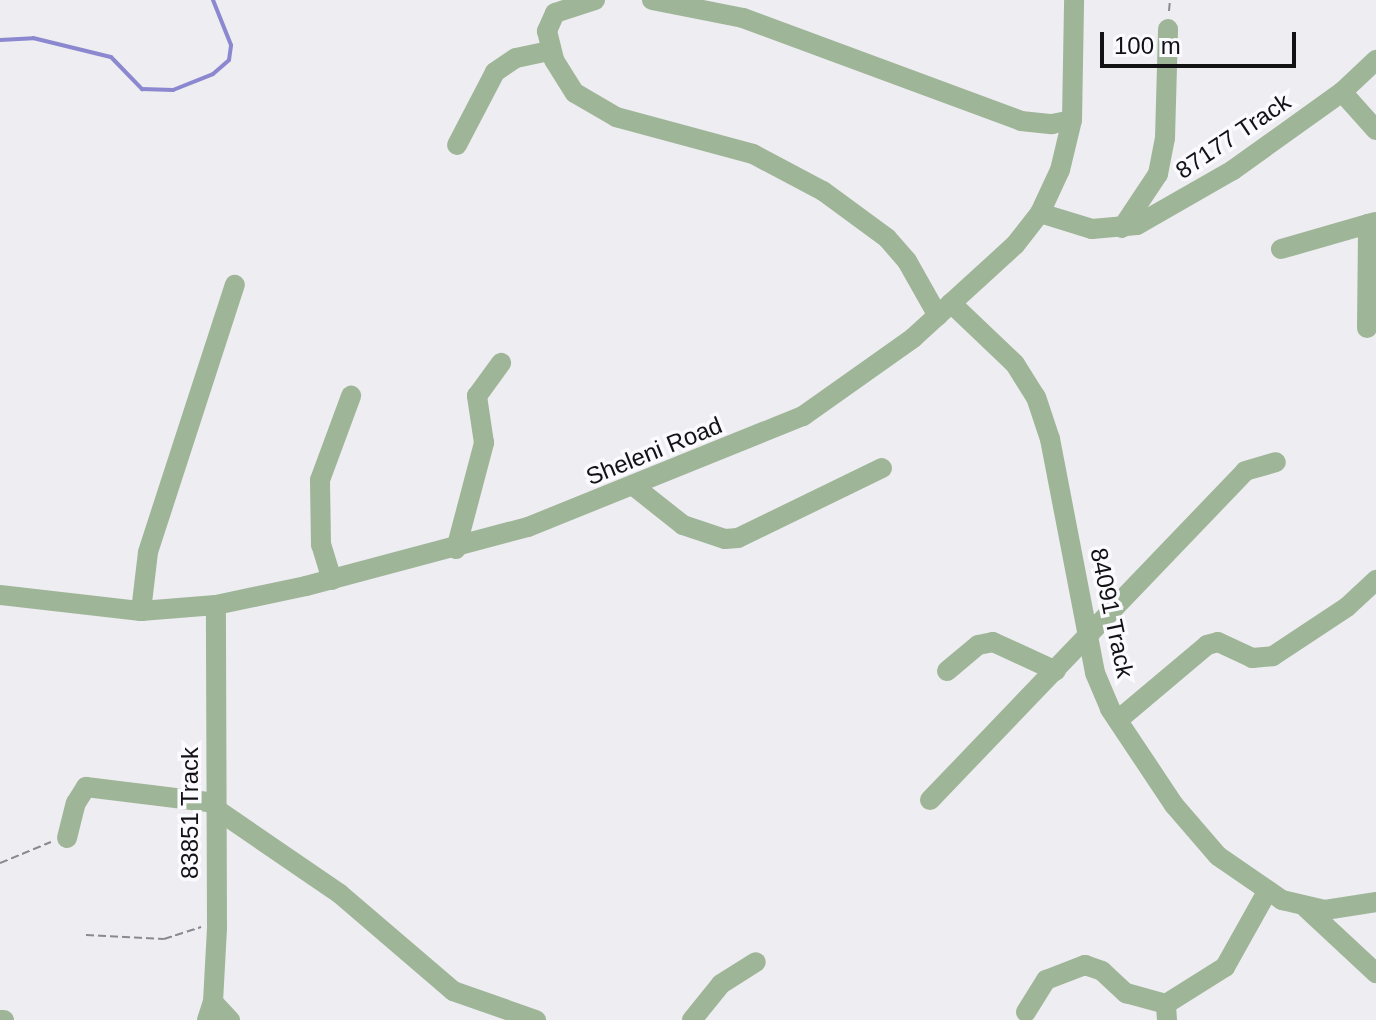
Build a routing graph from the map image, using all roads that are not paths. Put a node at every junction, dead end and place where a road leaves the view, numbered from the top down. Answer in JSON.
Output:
{"nodes":[{"id":1,"x":595,"y":0,"type":"edge"},
{"id":2,"x":652,"y":0,"type":"edge"},
{"id":3,"x":1074,"y":0,"type":"edge"},
{"id":4,"x":1168,"y":29,"type":"dead end"},
{"id":5,"x":550,"y":51,"type":"junction"},
{"id":6,"x":1376,"y":60,"type":"edge"},
{"id":7,"x":1342,"y":92,"type":"junction"},
{"id":8,"x":1072,"y":120,"type":"junction"},
{"id":9,"x":1376,"y":130,"type":"edge"},
{"id":10,"x":457,"y":145,"type":"dead end"},
{"id":11,"x":1040,"y":213,"type":"junction"},
{"id":12,"x":1372,"y":223,"type":"edge"},
{"id":13,"x":1114,"y":230,"type":"junction"},
{"id":14,"x":1281,"y":249,"type":"dead end"},
{"id":15,"x":235,"y":285,"type":"dead end"},
{"id":16,"x":944,"y":310,"type":"junction"},
{"id":17,"x":1367,"y":328,"type":"dead end"},
{"id":18,"x":501,"y":363,"type":"dead end"},
{"id":19,"x":351,"y":396,"type":"dead end"},
{"id":20,"x":1276,"y":462,"type":"dead end"},
{"id":21,"x":882,"y":468,"type":"dead end"},
{"id":22,"x":635,"y":487,"type":"junction"},
{"id":23,"x":456,"y":549,"type":"junction"},
{"id":24,"x":332,"y":580,"type":"junction"},
{"id":25,"x":1376,"y":580,"type":"edge"},
{"id":26,"x":0,"y":595,"type":"edge"},
{"id":27,"x":216,"y":605,"type":"junction"},
{"id":28,"x":141,"y":611,"type":"junction"},
{"id":29,"x":1087,"y":639,"type":"junction"},
{"id":30,"x":947,"y":671,"type":"dead end"},
{"id":31,"x":1056,"y":671,"type":"junction"},
{"id":32,"x":1118,"y":720,"type":"junction"},
{"id":33,"x":930,"y":800,"type":"dead end"},
{"id":34,"x":216,"y":806,"type":"junction"},
{"id":35,"x":67,"y":838,"type":"road end"},
{"id":36,"x":1267,"y":892,"type":"junction"},
{"id":37,"x":1376,"y":902,"type":"edge"},
{"id":38,"x":1306,"y":908,"type":"junction"},
{"id":39,"x":756,"y":962,"type":"dead end"},
{"id":40,"x":1376,"y":973,"type":"edge"},
{"id":41,"x":210,"y":1011,"type":"edge"},
{"id":42,"x":1026,"y":1012,"type":"dead end"},
{"id":43,"x":1166,"y":1012,"type":"edge"},
{"id":44,"x":230,"y":1020,"type":"edge"},
{"id":45,"x":536,"y":1020,"type":"edge"},
{"id":46,"x":692,"y":1020,"type":"edge"}],
"edges":[{"from":1,"to":5,"type":"street"},
{"from":2,"to":8,"type":"street"},
{"from":3,"to":8,"type":"street","name":"Sheleni Road"},
{"from":4,"to":13,"type":"street"},
{"from":5,"to":10,"type":"street"},
{"from":5,"to":16,"type":"street","name":"84091 Track"},
{"from":6,"to":7,"type":"street","name":"87177 Track"},
{"from":7,"to":9,"type":"street"},
{"from":7,"to":13,"type":"street","name":"87177 Track"},
{"from":8,"to":11,"type":"street","name":"Sheleni Road"},
{"from":11,"to":13,"type":"street"},
{"from":11,"to":16,"type":"street","name":"Sheleni Road"},
{"from":12,"to":14,"type":"street"},
{"from":12,"to":17,"type":"street"},
{"from":15,"to":28,"type":"street"},
{"from":16,"to":22,"type":"street","name":"Sheleni Road"},
{"from":16,"to":29,"type":"street","name":"84091 Track"},
{"from":18,"to":23,"type":"street"},
{"from":19,"to":24,"type":"street"},
{"from":20,"to":29,"type":"street"},
{"from":21,"to":22,"type":"street"},
{"from":22,"to":23,"type":"street","name":"Sheleni Road"},
{"from":23,"to":24,"type":"street","name":"Sheleni Road"},
{"from":24,"to":27,"type":"street","name":"Sheleni Road"},
{"from":25,"to":32,"type":"street"},
{"from":26,"to":28,"type":"street","name":"Sheleni Road"},
{"from":27,"to":28,"type":"street","name":"Sheleni Road"},
{"from":27,"to":34,"type":"street","name":"83851 Track"},
{"from":29,"to":31,"type":"street"},
{"from":29,"to":32,"type":"street","name":"84091 Track"},
{"from":30,"to":31,"type":"street"},
{"from":31,"to":33,"type":"street"},
{"from":32,"to":36,"type":"street","name":"84091 Track"},
{"from":34,"to":35,"type":"street"},
{"from":34,"to":41,"type":"street","name":"83851 Track"},
{"from":34,"to":45,"type":"street"},
{"from":36,"to":38,"type":"street","name":"84091 Track"},
{"from":36,"to":43,"type":"street"},
{"from":37,"to":38,"type":"street","name":"84091 Track"},
{"from":38,"to":40,"type":"street"},
{"from":39,"to":46,"type":"street"},
{"from":41,"to":44,"type":"street"},
{"from":42,"to":43,"type":"street"}]}
